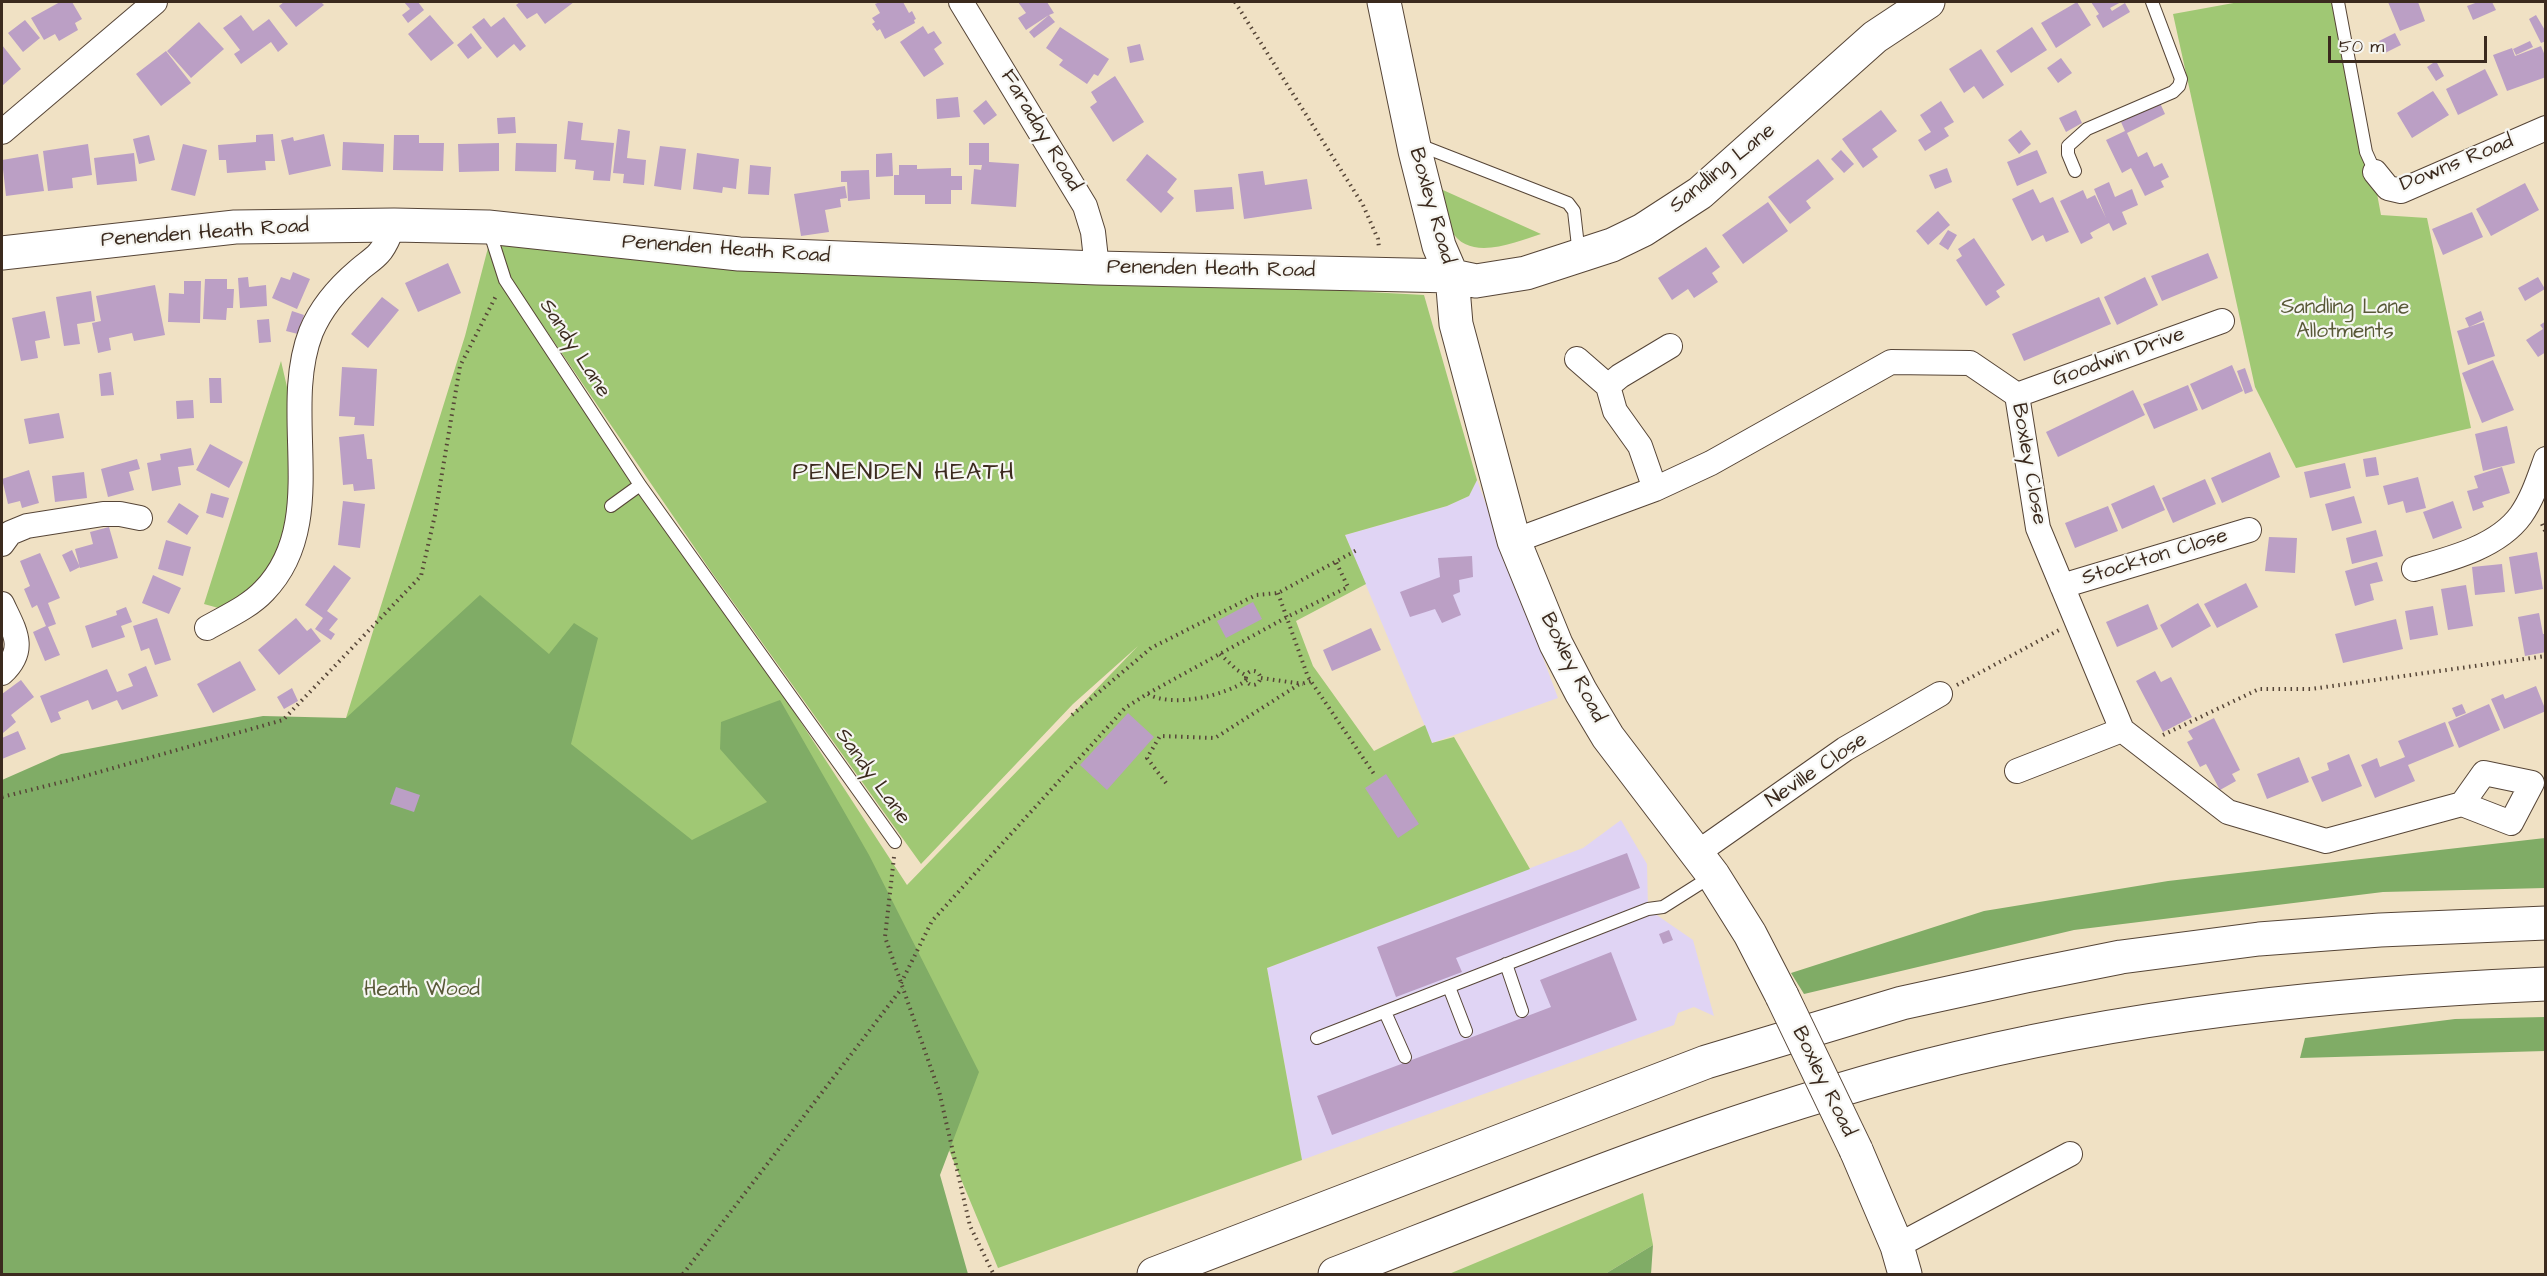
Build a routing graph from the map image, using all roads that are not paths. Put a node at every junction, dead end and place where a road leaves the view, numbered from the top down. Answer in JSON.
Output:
{"nodes":[{"id":1,"x":155,"y":2,"type":"edge"},
{"id":2,"x":961,"y":2,"type":"edge"},
{"id":3,"x":1384,"y":2,"type":"edge"},
{"id":4,"x":1928,"y":2,"type":"edge"},
{"id":5,"x":2152,"y":2,"type":"edge"},
{"id":6,"x":2338,"y":2,"type":"edge"},
{"id":7,"x":2546,"y":128,"type":"edge"},
{"id":8,"x":2,"y":132,"type":"edge"},
{"id":9,"x":1415,"y":151,"type":"junction"},
{"id":10,"x":2075,"y":171,"type":"dead end"},
{"id":11,"x":2374,"y":172,"type":"joint"},
{"id":12,"x":394,"y":225,"type":"junction"},
{"id":13,"x":488,"y":227,"type":"junction"},
{"id":14,"x":2,"y":253,"type":"edge"},
{"id":15,"x":1580,"y":257,"type":"junction"},
{"id":16,"x":1097,"y":268,"type":"junction"},
{"id":17,"x":1452,"y":276,"type":"junction"},
{"id":18,"x":2222,"y":321,"type":"dead end"},
{"id":19,"x":1670,"y":346,"type":"dead end"},
{"id":20,"x":1577,"y":359,"type":"dead end"},
{"id":21,"x":1608,"y":386,"type":"junction"},
{"id":22,"x":2017,"y":395,"type":"junction"},
{"id":23,"x":2546,"y":459,"type":"edge"},
{"id":24,"x":640,"y":485,"type":"junction"},
{"id":25,"x":1655,"y":489,"type":"junction"},
{"id":26,"x":611,"y":506,"type":"dead end"},
{"id":27,"x":140,"y":518,"type":"dead end"},
{"id":28,"x":2249,"y":530,"type":"dead end"},
{"id":29,"x":1514,"y":541,"type":"junction"},
{"id":30,"x":2,"y":544,"type":"edge"},
{"id":31,"x":2414,"y":569,"type":"dead end"},
{"id":32,"x":2062,"y":586,"type":"junction"},
{"id":33,"x":2,"y":604,"type":"edge"},
{"id":34,"x":207,"y":628,"type":"dead end"},
{"id":35,"x":2,"y":673,"type":"edge"},
{"id":36,"x":1940,"y":694,"type":"road end"},
{"id":37,"x":2122,"y":730,"type":"junction"},
{"id":38,"x":2017,"y":771,"type":"dead end"},
{"id":39,"x":2462,"y":804,"type":"dead end"},
{"id":40,"x":895,"y":842,"type":"road end"},
{"id":41,"x":1705,"y":864,"type":"junction"},
{"id":42,"x":2546,"y":923,"type":"edge"},
{"id":43,"x":1506,"y":964,"type":"junction"},
{"id":44,"x":2546,"y":984,"type":"edge"},
{"id":45,"x":1449,"y":987,"type":"junction"},
{"id":46,"x":1522,"y":1011,"type":"dead end"},
{"id":47,"x":1385,"y":1012,"type":"junction"},
{"id":48,"x":1466,"y":1031,"type":"dead end"},
{"id":49,"x":1317,"y":1038,"type":"dead end"},
{"id":50,"x":1405,"y":1057,"type":"dead end"},
{"id":51,"x":2070,"y":1154,"type":"dead end"},
{"id":52,"x":1901,"y":1260,"type":"edge"},
{"id":53,"x":1154,"y":1275,"type":"edge"},
{"id":54,"x":1335,"y":1275,"type":"edge"}],
"edges":[{"from":1,"to":8,"type":"street"},
{"from":2,"to":16,"type":"street","name":"Faraday Road"},
{"from":3,"to":9,"type":"main road","name":"Boxley Road"},
{"from":4,"to":15,"type":"main road","name":"Sandling Lane"},
{"from":5,"to":10,"type":"lane"},
{"from":6,"to":11,"type":"lane"},
{"from":7,"to":11,"type":"street","name":"Downs Road"},
{"from":9,"to":15,"type":"lane"},
{"from":9,"to":17,"type":"main road","name":"Boxley Road"},
{"from":12,"to":13,"type":"main road","name":"Penenden Heath Road"},
{"from":12,"to":14,"type":"main road","name":"Penenden Heath Road"},
{"from":12,"to":34,"type":"street"},
{"from":13,"to":16,"type":"main road","name":"Penenden Heath Road"},
{"from":13,"to":24,"type":"lane","name":"Sandy Lane"},
{"from":15,"to":17,"type":"main road","name":"Sandling Lane"},
{"from":16,"to":17,"type":"main road","name":"Penenden Heath Road"},
{"from":17,"to":29,"type":"main road","name":"Boxley Road"},
{"from":18,"to":22,"type":"street","name":"Goodwin Drive"},
{"from":19,"to":21,"type":"street"},
{"from":20,"to":21,"type":"street"},
{"from":21,"to":25,"type":"street"},
{"from":22,"to":25,"type":"street","name":"Boxley Close"},
{"from":22,"to":32,"type":"street","name":"Boxley Close"},
{"from":23,"to":31,"type":"street"},
{"from":24,"to":26,"type":"lane"},
{"from":24,"to":40,"type":"lane","name":"Sandy Lane"},
{"from":25,"to":29,"type":"street","name":"Boxley Close"},
{"from":27,"to":30,"type":"street"},
{"from":28,"to":32,"type":"street","name":"Stockton Close"},
{"from":29,"to":41,"type":"main road","name":"Boxley Road"},
{"from":32,"to":37,"type":"street","name":"Boxley Close"},
{"from":33,"to":35,"type":"street"},
{"from":36,"to":41,"type":"street","name":"Neville Close"},
{"from":37,"to":38,"type":"street"},
{"from":37,"to":39,"type":"street","name":"Boxley Close"},
{"from":41,"to":43,"type":"lane"},
{"from":41,"to":52,"type":"main road","name":"Boxley Road","bridge":true},
{"from":42,"to":53,"type":"main road"},
{"from":43,"to":45,"type":"lane"},
{"from":43,"to":46,"type":"lane"},
{"from":44,"to":54,"type":"main road"},
{"from":45,"to":47,"type":"lane"},
{"from":45,"to":48,"type":"lane"},
{"from":47,"to":49,"type":"lane"},
{"from":47,"to":50,"type":"lane"},
{"from":51,"to":52,"type":"street"}]}
